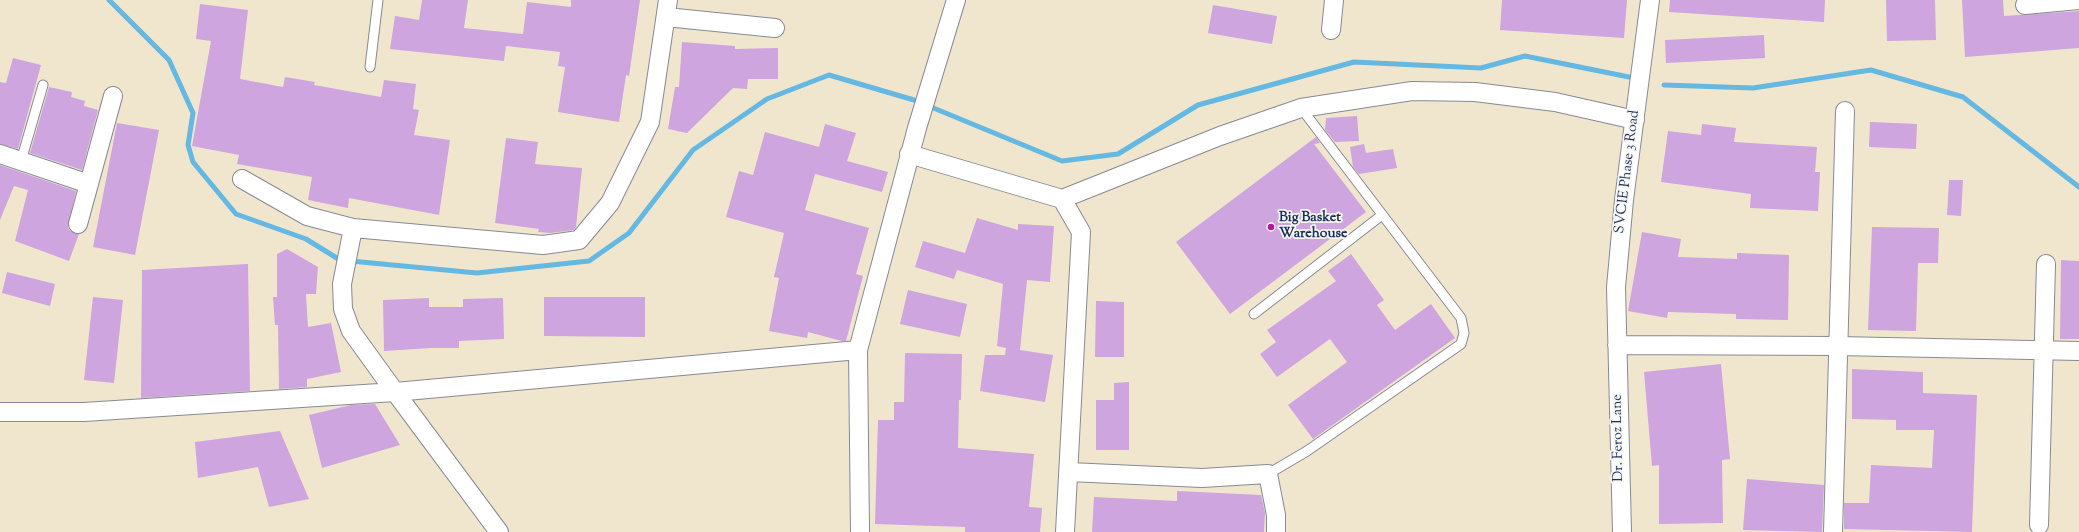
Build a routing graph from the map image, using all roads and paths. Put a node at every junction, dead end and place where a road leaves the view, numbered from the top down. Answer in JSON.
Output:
{"nodes":[{"id":1,"x":378,"y":0,"type":"edge"},
{"id":2,"x":956,"y":0,"type":"edge"},
{"id":3,"x":1334,"y":0,"type":"edge"},
{"id":4,"x":1650,"y":0,"type":"edge"},
{"id":5,"x":2079,"y":0,"type":"edge"},
{"id":6,"x":2025,"y":5,"type":"dead end"},
{"id":7,"x":667,"y":8,"type":"edge"},
{"id":8,"x":775,"y":28,"type":"dead end"},
{"id":9,"x":1331,"y":30,"type":"dead end"},
{"id":10,"x":370,"y":67,"type":"dead end"},
{"id":11,"x":43,"y":85,"type":"dead end"},
{"id":12,"x":113,"y":96,"type":"dead end"},
{"id":13,"x":1301,"y":108,"type":"junction"},
{"id":14,"x":1845,"y":111,"type":"dead end"},
{"id":15,"x":1635,"y":120,"type":"junction"},
{"id":16,"x":0,"y":154,"type":"edge"},
{"id":17,"x":909,"y":154,"type":"junction"},
{"id":18,"x":21,"y":161,"type":"junction"},
{"id":19,"x":242,"y":179,"type":"dead end"},
{"id":20,"x":89,"y":184,"type":"junction"},
{"id":21,"x":1062,"y":199,"type":"junction"},
{"id":22,"x":1382,"y":215,"type":"junction"},
{"id":23,"x":78,"y":224,"type":"dead end"},
{"id":24,"x":354,"y":228,"type":"junction"},
{"id":25,"x":2046,"y":264,"type":"dead end"},
{"id":26,"x":1254,"y":314,"type":"dead end"},
{"id":27,"x":1617,"y":345,"type":"junction"},
{"id":28,"x":1838,"y":346,"type":"junction"},
{"id":29,"x":858,"y":350,"type":"junction"},
{"id":30,"x":2043,"y":350,"type":"junction"},
{"id":31,"x":2079,"y":351,"type":"edge"},
{"id":32,"x":395,"y":392,"type":"junction"},
{"id":33,"x":0,"y":412,"type":"edge"},
{"id":34,"x":1070,"y":472,"type":"junction"},
{"id":35,"x":1268,"y":474,"type":"junction"},
{"id":36,"x":2040,"y":525,"type":"dead end"},
{"id":37,"x":499,"y":532,"type":"edge"},
{"id":38,"x":860,"y":532,"type":"edge"},
{"id":39,"x":1065,"y":532,"type":"edge"},
{"id":40,"x":1276,"y":532,"type":"edge"},
{"id":41,"x":1622,"y":532,"type":"edge"},
{"id":42,"x":1833,"y":532,"type":"edge"}],
"edges":[{"from":1,"to":10,"type":"lane"},
{"from":2,"to":17,"type":"street"},
{"from":3,"to":9,"type":"street"},
{"from":4,"to":15,"type":"street","name":"SVCIE Phase 3 Road"},
{"from":5,"to":6,"type":"street"},
{"from":7,"to":8,"type":"street"},
{"from":7,"to":24,"type":"street"},
{"from":11,"to":18,"type":"lane"},
{"from":12,"to":20,"type":"street"},
{"from":13,"to":15,"type":"street"},
{"from":13,"to":21,"type":"street"},
{"from":13,"to":22,"type":"lane"},
{"from":14,"to":28,"type":"street"},
{"from":15,"to":27,"type":"street","name":"SVCIE Phase 3 Road"},
{"from":16,"to":18,"type":"street"},
{"from":17,"to":21,"type":"street"},
{"from":17,"to":29,"type":"street"},
{"from":18,"to":20,"type":"street"},
{"from":19,"to":24,"type":"street"},
{"from":20,"to":23,"type":"street"},
{"from":21,"to":34,"type":"street"},
{"from":22,"to":26,"type":"lane"},
{"from":22,"to":35,"type":"lane"},
{"from":24,"to":32,"type":"street"},
{"from":25,"to":30,"type":"street"},
{"from":27,"to":28,"type":"street"},
{"from":27,"to":41,"type":"street","name":"Dr. Feroz Lane"},
{"from":28,"to":30,"type":"street"},
{"from":28,"to":42,"type":"street"},
{"from":29,"to":32,"type":"street"},
{"from":29,"to":38,"type":"street"},
{"from":30,"to":31,"type":"street"},
{"from":30,"to":36,"type":"street"},
{"from":32,"to":33,"type":"street"},
{"from":32,"to":37,"type":"street"},
{"from":34,"to":35,"type":"street"},
{"from":34,"to":39,"type":"street"},
{"from":35,"to":40,"type":"street"}]}
